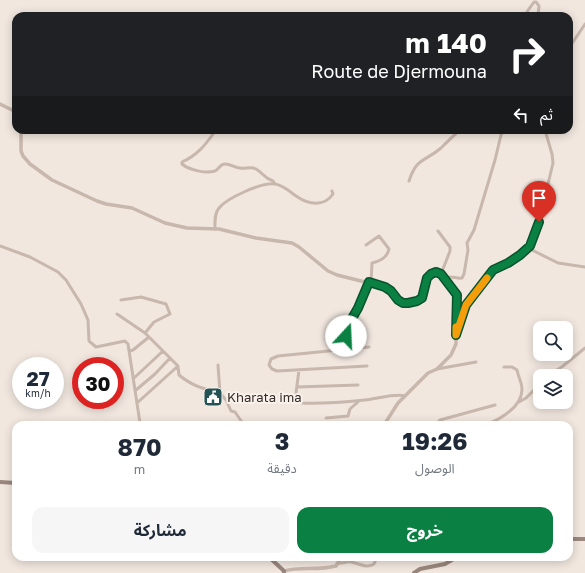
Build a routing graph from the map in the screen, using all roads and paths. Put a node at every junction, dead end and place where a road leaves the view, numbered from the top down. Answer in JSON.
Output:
{"nodes":[{"id":1,"x":527,"y":12,"type":"edge"},
{"id":2,"x":538,"y":12,"type":"edge"},
{"id":3,"x":585,"y":24,"type":"edge"},
{"id":4,"x":573,"y":42,"type":"edge"},
{"id":5,"x":0,"y":104,"type":"edge"},
{"id":6,"x":12,"y":110,"type":"edge"},
{"id":7,"x":21,"y":134,"type":"edge"},
{"id":8,"x":214,"y":134,"type":"edge"},
{"id":9,"x":456,"y":134,"type":"edge"},
{"id":10,"x":502,"y":134,"type":"edge"},
{"id":11,"x":546,"y":134,"type":"edge"},
{"id":12,"x":409,"y":181,"type":"dead end"},
{"id":13,"x":275,"y":184,"type":"junction"},
{"id":14,"x":332,"y":192,"type":"dead end"},
{"id":15,"x":215,"y":229,"type":"junction"},
{"id":16,"x":438,"y":231,"type":"dead end"},
{"id":17,"x":366,"y":245,"type":"dead end"},
{"id":18,"x":0,"y":246,"type":"edge"},
{"id":19,"x":528,"y":248,"type":"junction"},
{"id":20,"x":585,"y":267,"type":"edge"},
{"id":21,"x":441,"y":274,"type":"junction"},
{"id":22,"x":446,"y":280,"type":"junction"},
{"id":23,"x":370,"y":282,"type":"junction"},
{"id":24,"x":121,"y":300,"type":"dead end"},
{"id":25,"x":117,"y":314,"type":"dead end"},
{"id":26,"x":145,"y":333,"type":"junction"},
{"id":27,"x":456,"y":335,"type":"junction"},
{"id":28,"x":149,"y":337,"type":"junction"},
{"id":29,"x":369,"y":347,"type":"dead end"},
{"id":30,"x":585,"y":348,"type":"edge"},
{"id":31,"x":330,"y":350,"type":"junction"},
{"id":32,"x":130,"y":351,"type":"junction"},
{"id":33,"x":163,"y":351,"type":"junction"},
{"id":34,"x":170,"y":358,"type":"junction"},
{"id":35,"x":476,"y":362,"type":"dead end"},
{"id":36,"x":218,"y":365,"type":"dead end"},
{"id":37,"x":178,"y":366,"type":"junction"},
{"id":38,"x":367,"y":366,"type":"dead end"},
{"id":39,"x":504,"y":366,"type":"dead end"},
{"id":40,"x":437,"y":369,"type":"junction"},
{"id":41,"x":558,"y":369,"type":"edge"},
{"id":42,"x":299,"y":370,"type":"junction"},
{"id":43,"x":134,"y":378,"type":"junction"},
{"id":44,"x":358,"y":385,"type":"dead end"},
{"id":45,"x":297,"y":387,"type":"junction"},
{"id":46,"x":136,"y":390,"type":"junction"},
{"id":47,"x":533,"y":391,"type":"edge"},
{"id":48,"x":220,"y":393,"type":"junction"},
{"id":49,"x":405,"y":396,"type":"junction"},
{"id":50,"x":359,"y":401,"type":"junction"},
{"id":51,"x":137,"y":403,"type":"junction"},
{"id":52,"x":517,"y":403,"type":"junction"},
{"id":53,"x":495,"y":405,"type":"dead end"},
{"id":54,"x":326,"y":418,"type":"dead end"},
{"id":55,"x":140,"y":421,"type":"edge"},
{"id":56,"x":241,"y":421,"type":"edge"},
{"id":57,"x":386,"y":421,"type":"edge"},
{"id":58,"x":439,"y":421,"type":"edge"},
{"id":59,"x":494,"y":421,"type":"edge"},
{"id":60,"x":0,"y":482,"type":"edge"},
{"id":61,"x":12,"y":483,"type":"edge"},
{"id":62,"x":573,"y":538,"type":"edge"},
{"id":63,"x":585,"y":539,"type":"edge"},
{"id":64,"x":273,"y":561,"type":"edge"},
{"id":65,"x":375,"y":561,"type":"edge"},
{"id":66,"x":450,"y":561,"type":"edge"},
{"id":67,"x":338,"y":563,"type":"joint"},
{"id":68,"x":284,"y":572,"type":"edge"},
{"id":69,"x":414,"y":573,"type":"edge"}],
"edges":[{"from":1,"to":2,"type":"street"},
{"from":3,"to":4,"type":"street"},
{"from":5,"to":6,"type":"street"},
{"from":7,"to":15,"type":"street"},
{"from":8,"to":13,"type":"street"},
{"from":9,"to":12,"type":"street"},
{"from":10,"to":22,"type":"street"},
{"from":11,"to":19,"type":"street"},
{"from":13,"to":14,"type":"street"},
{"from":13,"to":15,"type":"street"},
{"from":15,"to":23,"type":"street"},
{"from":16,"to":21,"type":"street"},
{"from":17,"to":23,"type":"street"},
{"from":18,"to":32,"type":"street"},
{"from":19,"to":20,"type":"street"},
{"from":19,"to":27,"type":"street"},
{"from":21,"to":22,"type":"street"},
{"from":21,"to":23,"type":"street"},
{"from":22,"to":27,"type":"street"},
{"from":23,"to":31,"type":"street"},
{"from":24,"to":26,"type":"street"},
{"from":25,"to":26,"type":"street"},
{"from":26,"to":28,"type":"street"},
{"from":27,"to":40,"type":"street"},
{"from":28,"to":32,"type":"street"},
{"from":28,"to":33,"type":"street"},
{"from":29,"to":31,"type":"street"},
{"from":30,"to":41,"type":"street"},
{"from":31,"to":42,"type":"street"},
{"from":32,"to":43,"type":"street"},
{"from":33,"to":34,"type":"street"},
{"from":33,"to":43,"type":"street"},
{"from":34,"to":37,"type":"street"},
{"from":34,"to":46,"type":"street"},
{"from":35,"to":40,"type":"street"},
{"from":36,"to":48,"type":"street"},
{"from":37,"to":48,"type":"street"},
{"from":37,"to":51,"type":"street"},
{"from":38,"to":42,"type":"street"},
{"from":39,"to":52,"type":"street"},
{"from":40,"to":49,"type":"street"},
{"from":42,"to":45,"type":"street"},
{"from":43,"to":46,"type":"street"},
{"from":44,"to":45,"type":"street"},
{"from":45,"to":50,"type":"street"},
{"from":46,"to":51,"type":"street"},
{"from":47,"to":52,"type":"street"},
{"from":48,"to":56,"type":"street"},
{"from":49,"to":50,"type":"street"},
{"from":49,"to":57,"type":"street"},
{"from":50,"to":54,"type":"street"},
{"from":51,"to":55,"type":"street"},
{"from":52,"to":59,"type":"street"},
{"from":53,"to":58,"type":"street"},
{"from":60,"to":61,"type":"main road"},
{"from":62,"to":63,"type":"main road"},
{"from":64,"to":68,"type":"main road"},
{"from":65,"to":67,"type":"street"},
{"from":66,"to":69,"type":"main road"},
{"from":67,"to":68,"type":"street"}]}
